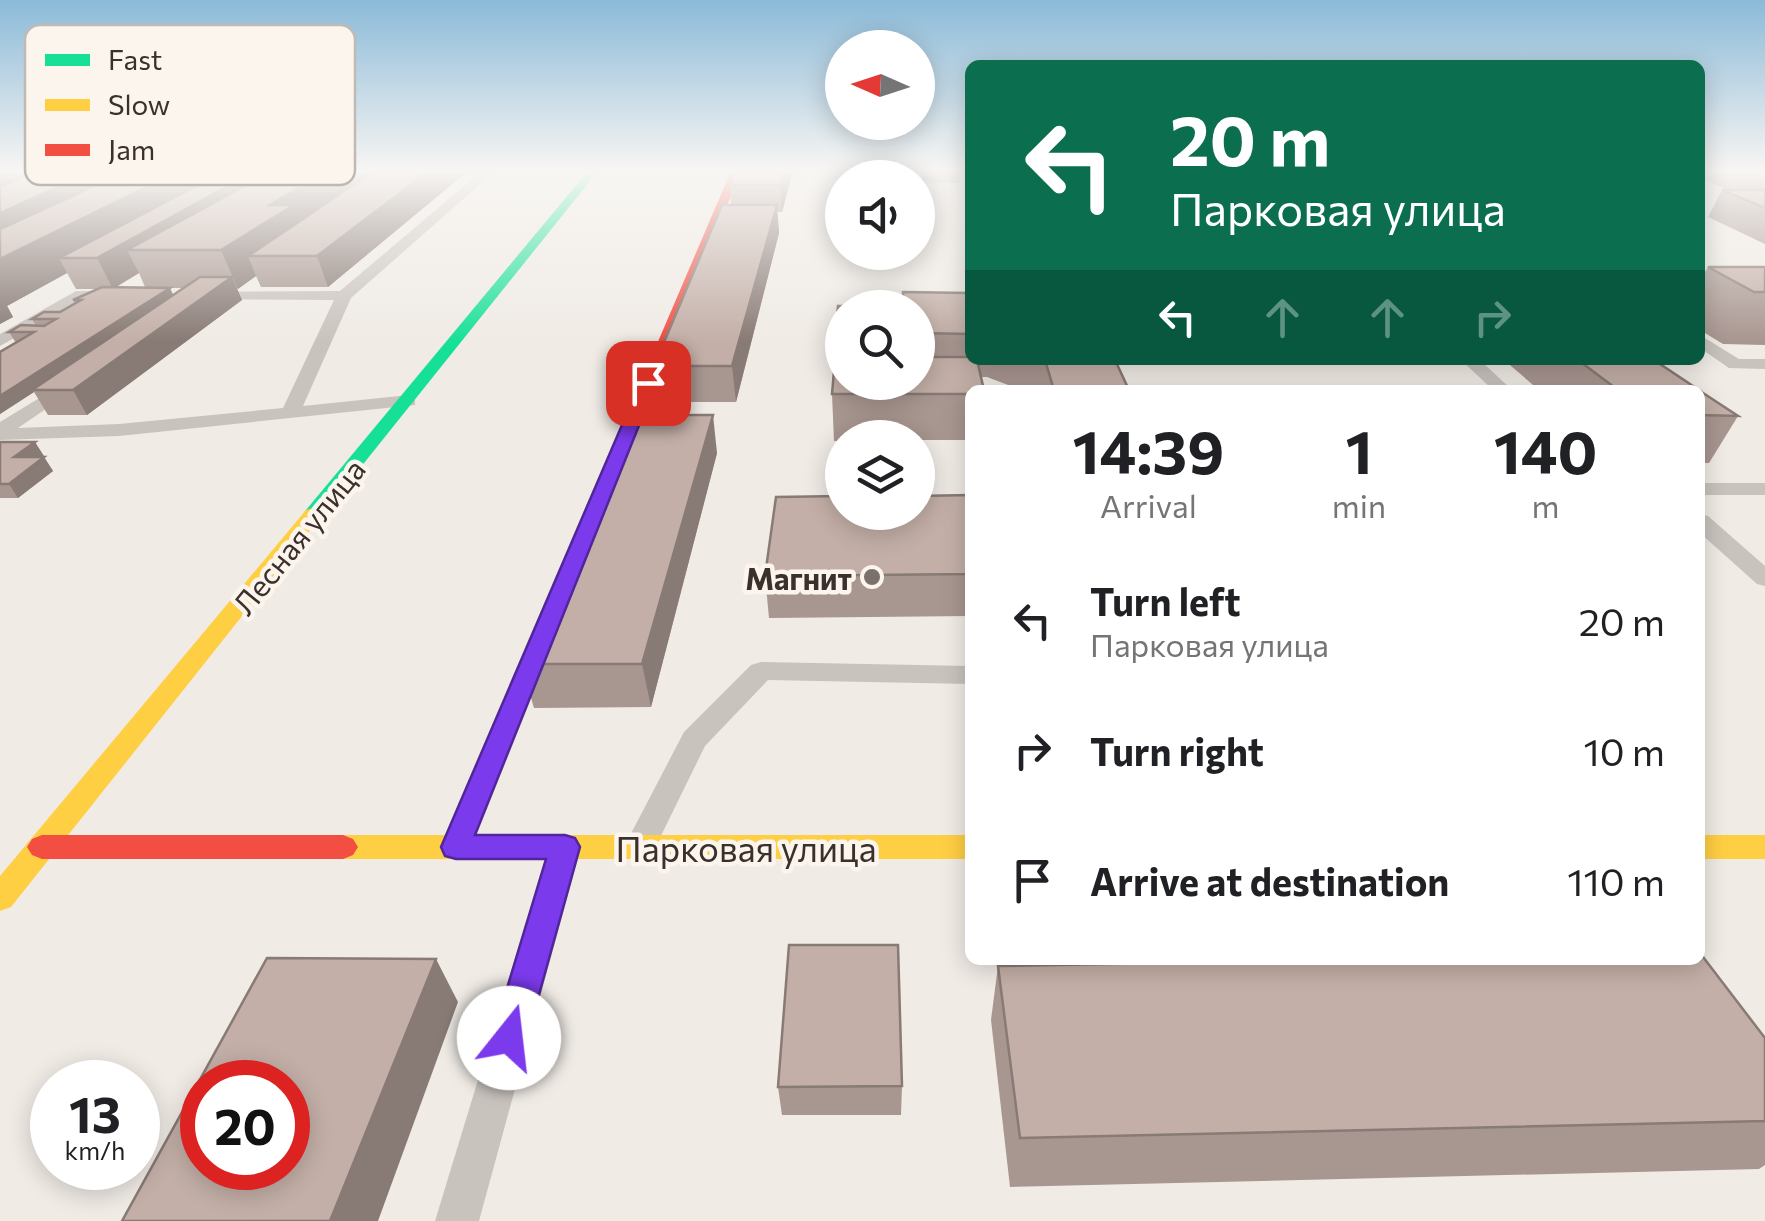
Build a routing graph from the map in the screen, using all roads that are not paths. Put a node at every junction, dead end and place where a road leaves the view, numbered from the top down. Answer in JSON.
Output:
{"nodes":[{"id":1,"x":423,"y":228,"type":"edge"},
{"id":2,"x":547,"y":228,"type":"edge"},
{"id":3,"x":712,"y":228,"type":"edge"},
{"id":4,"x":254,"y":285,"type":"edge"},
{"id":5,"x":58,"y":289,"type":"edge"},
{"id":6,"x":126,"y":292,"type":"edge"},
{"id":7,"x":81,"y":294,"type":"junction"},
{"id":8,"x":240,"y":296,"type":"junction"},
{"id":9,"x":344,"y":296,"type":"junction"},
{"id":10,"x":190,"y":299,"type":"edge"},
{"id":11,"x":0,"y":342,"type":"edge"},
{"id":12,"x":1705,"y":343,"type":"edge"},
{"id":13,"x":1765,"y":364,"type":"edge"},
{"id":14,"x":1476,"y":365,"type":"edge"},
{"id":15,"x":77,"y":379,"type":"edge"},
{"id":16,"x":1498,"y":385,"type":"edge"},
{"id":17,"x":409,"y":401,"type":"junction"},
{"id":18,"x":291,"y":411,"type":"junction"},
{"id":19,"x":0,"y":432,"type":"edge"},
{"id":20,"x":1705,"y":489,"type":"edge"},
{"id":21,"x":1765,"y":490,"type":"edge"},
{"id":22,"x":601,"y":498,"type":"edge"},
{"id":23,"x":1705,"y":525,"type":"edge"},
{"id":24,"x":1765,"y":579,"type":"edge"},
{"id":25,"x":563,"y":588,"type":"edge"},
{"id":26,"x":965,"y":674,"type":"edge"},
{"id":27,"x":42,"y":847,"type":"junction"},
{"id":28,"x":456,"y":847,"type":"junction"},
{"id":29,"x":565,"y":847,"type":"junction"},
{"id":30,"x":640,"y":847,"type":"junction"},
{"id":31,"x":965,"y":847,"type":"edge"},
{"id":32,"x":1705,"y":847,"type":"edge"},
{"id":33,"x":1764,"y":848,"type":"edge"},
{"id":34,"x":0,"y":898,"type":"edge"},
{"id":35,"x":456,"y":1221,"type":"edge"}],
"edges":[{"from":1,"to":9,"type":"lane"},
{"from":2,"to":17,"type":"street","name":"Лесная улица"},
{"from":3,"to":22,"type":"street"},
{"from":4,"to":8,"type":"lane"},
{"from":5,"to":7,"type":"lane"},
{"from":6,"to":7,"type":"lane"},
{"from":7,"to":11,"type":"lane"},
{"from":8,"to":9,"type":"lane"},
{"from":8,"to":10,"type":"lane"},
{"from":9,"to":18,"type":"lane"},
{"from":12,"to":13,"type":"lane"},
{"from":14,"to":16,"type":"lane"},
{"from":15,"to":19,"type":"lane"},
{"from":17,"to":18,"type":"lane"},
{"from":17,"to":27,"type":"street","name":"Лесная улица"},
{"from":18,"to":19,"type":"lane"},
{"from":20,"to":21,"type":"lane"},
{"from":23,"to":24,"type":"lane"},
{"from":25,"to":28,"type":"street"},
{"from":26,"to":30,"type":"lane"},
{"from":27,"to":28,"type":"street","name":"Парковая улица"},
{"from":27,"to":34,"type":"street","name":"Лесная улица"},
{"from":28,"to":29,"type":"street","name":"Парковая улица"},
{"from":29,"to":30,"type":"street","name":"Парковая улица"},
{"from":29,"to":35,"type":"lane"},
{"from":30,"to":31,"type":"street","name":"Парковая улица"},
{"from":32,"to":33,"type":"street"}]}
